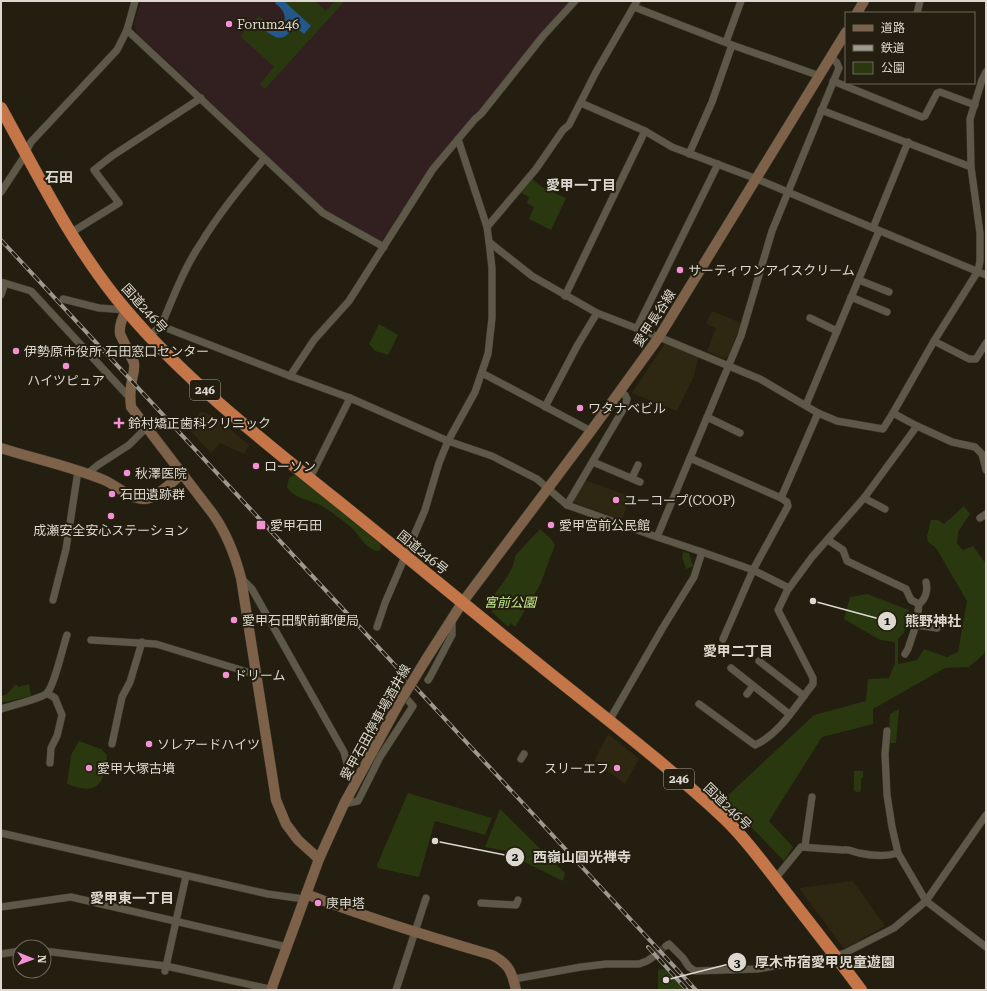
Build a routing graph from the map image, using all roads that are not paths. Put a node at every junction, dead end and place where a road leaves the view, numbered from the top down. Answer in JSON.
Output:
{"nodes":[{"id":1,"x":135,"y":1,"type":"edge"},
{"id":2,"x":575,"y":1,"type":"edge"},
{"id":3,"x":741,"y":1,"type":"edge"},
{"id":4,"x":864,"y":1,"type":"edge"},
{"id":5,"x":920,"y":1,"type":"edge"},
{"id":6,"x":636,"y":4,"type":"edge"},
{"id":7,"x":858,"y":12,"type":"edge"},
{"id":8,"x":916,"y":12,"type":"edge"},
{"id":9,"x":127,"y":30,"type":"junction"},
{"id":10,"x":845,"y":34,"type":"edge"},
{"id":11,"x":729,"y":44,"type":"junction"},
{"id":12,"x":831,"y":57,"type":"junction"},
{"id":13,"x":986,"y":72,"type":"edge"},
{"id":14,"x":820,"y":76,"type":"junction"},
{"id":15,"x":833,"y":81,"type":"junction"},
{"id":16,"x":200,"y":98,"type":"junction"},
{"id":17,"x":581,"y":103,"type":"junction"},
{"id":18,"x":975,"y":105,"type":"junction"},
{"id":19,"x":1,"y":108,"type":"edge"},
{"id":20,"x":821,"y":110,"type":"junction"},
{"id":21,"x":645,"y":131,"type":"junction"},
{"id":22,"x":458,"y":139,"type":"junction"},
{"id":23,"x":908,"y":142,"type":"junction"},
{"id":24,"x":26,"y":152,"type":"junction"},
{"id":25,"x":689,"y":154,"type":"junction"},
{"id":26,"x":264,"y":159,"type":"junction"},
{"id":27,"x":718,"y":164,"type":"junction"},
{"id":28,"x":971,"y":167,"type":"junction"},
{"id":29,"x":757,"y":179,"type":"junction"},
{"id":30,"x":1,"y":192,"type":"edge"},
{"id":31,"x":788,"y":192,"type":"junction"},
{"id":32,"x":487,"y":226,"type":"junction"},
{"id":33,"x":876,"y":230,"type":"junction"},
{"id":34,"x":72,"y":232,"type":"junction"},
{"id":35,"x":489,"y":242,"type":"junction"},
{"id":36,"x":384,"y":247,"type":"junction"},
{"id":37,"x":978,"y":271,"type":"junction"},
{"id":38,"x":986,"y":275,"type":"edge"},
{"id":39,"x":859,"y":280,"type":"junction"},
{"id":40,"x":3,"y":282,"type":"edge"},
{"id":41,"x":886,"y":290,"type":"dead end"},
{"id":42,"x":1,"y":295,"type":"edge"},
{"id":43,"x":565,"y":296,"type":"junction"},
{"id":44,"x":851,"y":296,"type":"junction"},
{"id":45,"x":63,"y":299,"type":"dead end"},
{"id":46,"x":126,"y":310,"type":"junction"},
{"id":47,"x":887,"y":312,"type":"dead end"},
{"id":48,"x":597,"y":313,"type":"junction"},
{"id":49,"x":810,"y":318,"type":"dead end"},
{"id":50,"x":161,"y":326,"type":"junction"},
{"id":51,"x":637,"y":328,"type":"junction"},
{"id":52,"x":837,"y":331,"type":"junction"},
{"id":53,"x":150,"y":335,"type":"junction"},
{"id":54,"x":659,"y":337,"type":"junction"},
{"id":55,"x":934,"y":341,"type":"junction"},
{"id":56,"x":986,"y":343,"type":"edge"},
{"id":57,"x":728,"y":365,"type":"junction"},
{"id":58,"x":482,"y":373,"type":"junction"},
{"id":59,"x":290,"y":376,"type":"junction"},
{"id":60,"x":620,"y":391,"type":"junction"},
{"id":61,"x":130,"y":398,"type":"junction"},
{"id":62,"x":350,"y":398,"type":"junction"},
{"id":63,"x":806,"y":404,"type":"junction"},
{"id":64,"x":545,"y":407,"type":"junction"},
{"id":65,"x":818,"y":412,"type":"junction"},
{"id":66,"x":893,"y":413,"type":"junction"},
{"id":67,"x":706,"y":417,"type":"junction"},
{"id":68,"x":917,"y":426,"type":"junction"},
{"id":69,"x":146,"y":428,"type":"junction"},
{"id":70,"x":591,"y":431,"type":"junction"},
{"id":71,"x":740,"y":433,"type":"dead end"},
{"id":72,"x":448,"y":442,"type":"junction"},
{"id":73,"x":1,"y":448,"type":"edge"},
{"id":74,"x":984,"y":454,"type":"edge"},
{"id":75,"x":690,"y":458,"type":"junction"},
{"id":76,"x":593,"y":462,"type":"junction"},
{"id":77,"x":638,"y":465,"type":"dead end"},
{"id":78,"x":986,"y":470,"type":"edge"},
{"id":79,"x":83,"y":472,"type":"junction"},
{"id":80,"x":183,"y":473,"type":"junction"},
{"id":81,"x":310,"y":478,"type":"junction"},
{"id":82,"x":632,"y":478,"type":"junction"},
{"id":83,"x":640,"y":482,"type":"dead end"},
{"id":84,"x":549,"y":488,"type":"junction"},
{"id":85,"x":781,"y":498,"type":"junction"},
{"id":86,"x":864,"y":498,"type":"junction"},
{"id":87,"x":567,"y":505,"type":"junction"},
{"id":88,"x":885,"y":509,"type":"dead end"},
{"id":89,"x":657,"y":537,"type":"junction"},
{"id":90,"x":828,"y":540,"type":"junction"},
{"id":91,"x":702,"y":552,"type":"junction"},
{"id":92,"x":405,"y":555,"type":"junction"},
{"id":93,"x":753,"y":570,"type":"junction"},
{"id":94,"x":241,"y":578,"type":"junction"},
{"id":95,"x":926,"y":582,"type":"dead end"},
{"id":96,"x":789,"y":588,"type":"junction"},
{"id":97,"x":53,"y":600,"type":"dead end"},
{"id":98,"x":462,"y":603,"type":"junction"},
{"id":99,"x":919,"y":604,"type":"junction"},
{"id":100,"x":452,"y":619,"type":"junction"},
{"id":101,"x":916,"y":625,"type":"junction"},
{"id":102,"x":377,"y":627,"type":"dead end"},
{"id":103,"x":936,"y":628,"type":"dead end"},
{"id":104,"x":67,"y":635,"type":"dead end"},
{"id":105,"x":723,"y":639,"type":"dead end"},
{"id":106,"x":91,"y":640,"type":"dead end"},
{"id":107,"x":142,"y":642,"type":"junction"},
{"id":108,"x":905,"y":654,"type":"dead end"},
{"id":109,"x":759,"y":661,"type":"dead end"},
{"id":110,"x":731,"y":668,"type":"dead end"},
{"id":111,"x":257,"y":675,"type":"junction"},
{"id":112,"x":428,"y":680,"type":"dead end"},
{"id":113,"x":753,"y":686,"type":"junction"},
{"id":114,"x":47,"y":693,"type":"junction"},
{"id":115,"x":747,"y":694,"type":"dead end"},
{"id":116,"x":804,"y":696,"type":"junction"},
{"id":117,"x":699,"y":704,"type":"dead end"},
{"id":118,"x":1,"y":709,"type":"edge"},
{"id":119,"x":789,"y":714,"type":"junction"},
{"id":120,"x":609,"y":721,"type":"junction"},
{"id":121,"x":887,"y":731,"type":"dead end"},
{"id":122,"x":112,"y":744,"type":"dead end"},
{"id":123,"x":50,"y":763,"type":"dead end"},
{"id":124,"x":349,"y":771,"type":"junction"},
{"id":125,"x":356,"y":782,"type":"junction"},
{"id":126,"x":809,"y":801,"type":"dead end"},
{"id":127,"x":344,"y":804,"type":"junction"},
{"id":128,"x":986,"y":815,"type":"edge"},
{"id":129,"x":1,"y":833,"type":"edge"},
{"id":130,"x":806,"y":846,"type":"junction"},
{"id":131,"x":898,"y":853,"type":"junction"},
{"id":132,"x":319,"y":859,"type":"junction"},
{"id":133,"x":186,"y":876,"type":"junction"},
{"id":134,"x":775,"y":879,"type":"junction"},
{"id":135,"x":305,"y":896,"type":"junction"},
{"id":136,"x":426,"y":898,"type":"dead end"},
{"id":137,"x":518,"y":900,"type":"dead end"},
{"id":138,"x":926,"y":901,"type":"junction"},
{"id":139,"x":482,"y":903,"type":"dead end"},
{"id":140,"x":1,"y":907,"type":"edge"},
{"id":141,"x":175,"y":920,"type":"junction"},
{"id":142,"x":414,"y":932,"type":"junction"},
{"id":143,"x":286,"y":946,"type":"junction"},
{"id":144,"x":666,"y":946,"type":"dead end"},
{"id":145,"x":986,"y":947,"type":"edge"},
{"id":146,"x":12,"y":952,"type":"edge"},
{"id":147,"x":52,"y":952,"type":"edge"},
{"id":148,"x":1,"y":954,"type":"edge"},
{"id":149,"x":835,"y":956,"type":"junction"},
{"id":150,"x":653,"y":957,"type":"tunnel mouth"},
{"id":151,"x":166,"y":968,"type":"junction"},
{"id":152,"x":514,"y":979,"type":"junction"},
{"id":153,"x":273,"y":990,"type":"edge"},
{"id":154,"x":396,"y":990,"type":"edge"},
{"id":155,"x":516,"y":990,"type":"edge"},
{"id":156,"x":861,"y":990,"type":"edge"}],
"edges":[{"from":1,"to":9,"type":"street"},
{"from":2,"to":22,"type":"street"},
{"from":3,"to":11,"type":"street"},
{"from":4,"to":7,"type":"main road"},
{"from":5,"to":8,"type":"street"},
{"from":6,"to":11,"type":"street"},
{"from":6,"to":17,"type":"street"},
{"from":9,"to":16,"type":"street"},
{"from":9,"to":24,"type":"street"},
{"from":10,"to":12,"type":"main road","name":"愛甲長谷線"},
{"from":11,"to":14,"type":"street"},
{"from":11,"to":25,"type":"street"},
{"from":12,"to":14,"type":"main road","name":"愛甲長谷線"},
{"from":12,"to":15,"type":"street"},
{"from":13,"to":18,"type":"street"},
{"from":14,"to":29,"type":"main road","name":"愛甲長谷線"},
{"from":15,"to":18,"type":"street"},
{"from":15,"to":20,"type":"street"},
{"from":16,"to":26,"type":"street"},
{"from":16,"to":34,"type":"street"},
{"from":17,"to":21,"type":"street"},
{"from":17,"to":32,"type":"street"},
{"from":18,"to":28,"type":"street"},
{"from":19,"to":24,"type":"highway","name":"国道246号","number":"246"},
{"from":20,"to":23,"type":"street"},
{"from":20,"to":31,"type":"street"},
{"from":21,"to":25,"type":"street"},
{"from":21,"to":43,"type":"street"},
{"from":22,"to":32,"type":"street"},
{"from":22,"to":36,"type":"street"},
{"from":23,"to":28,"type":"street"},
{"from":23,"to":33,"type":"street"},
{"from":24,"to":30,"type":"street"},
{"from":24,"to":34,"type":"highway","name":"国道246号","number":"246"},
{"from":25,"to":27,"type":"street"},
{"from":26,"to":36,"type":"street"},
{"from":26,"to":50,"type":"street"},
{"from":27,"to":29,"type":"street"},
{"from":27,"to":51,"type":"street"},
{"from":28,"to":37,"type":"street"},
{"from":29,"to":31,"type":"street"},
{"from":29,"to":54,"type":"main road","name":"愛甲長谷線"},
{"from":31,"to":33,"type":"street"},
{"from":31,"to":57,"type":"street"},
{"from":32,"to":35,"type":"street"},
{"from":33,"to":37,"type":"street"},
{"from":33,"to":39,"type":"street"},
{"from":34,"to":46,"type":"highway","name":"国道246号","number":"246"},
{"from":35,"to":43,"type":"street"},
{"from":35,"to":58,"type":"street"},
{"from":36,"to":59,"type":"street"},
{"from":37,"to":38,"type":"street"},
{"from":37,"to":55,"type":"street"},
{"from":39,"to":41,"type":"street"},
{"from":39,"to":44,"type":"street"},
{"from":40,"to":42,"type":"street"},
{"from":40,"to":61,"type":"street"},
{"from":43,"to":48,"type":"street"},
{"from":44,"to":47,"type":"street"},
{"from":44,"to":52,"type":"street"},
{"from":45,"to":46,"type":"street"},
{"from":46,"to":53,"type":"highway","name":"国道246号","number":"246"},
{"from":46,"to":61,"type":"main road"},
{"from":48,"to":51,"type":"street"},
{"from":48,"to":64,"type":"street"},
{"from":49,"to":52,"type":"street"},
{"from":50,"to":53,"type":"street"},
{"from":50,"to":59,"type":"street"},
{"from":51,"to":54,"type":"street"},
{"from":52,"to":63,"type":"street"},
{"from":53,"to":81,"type":"highway","name":"国道246号","number":"246"},
{"from":54,"to":57,"type":"street"},
{"from":54,"to":60,"type":"main road","name":"愛甲長谷線"},
{"from":55,"to":56,"type":"street"},
{"from":55,"to":66,"type":"street"},
{"from":57,"to":63,"type":"street"},
{"from":57,"to":67,"type":"street"},
{"from":58,"to":64,"type":"street"},
{"from":58,"to":72,"type":"street"},
{"from":59,"to":62,"type":"street"},
{"from":60,"to":70,"type":"main road","name":"愛甲長谷線"},
{"from":60,"to":76,"type":"street"},
{"from":61,"to":69,"type":"main road"},
{"from":62,"to":72,"type":"street"},
{"from":62,"to":81,"type":"street"},
{"from":63,"to":65,"type":"street"},
{"from":64,"to":70,"type":"street"},
{"from":65,"to":66,"type":"street"},
{"from":65,"to":85,"type":"street"},
{"from":66,"to":68,"type":"street"},
{"from":67,"to":71,"type":"street"},
{"from":67,"to":75,"type":"street"},
{"from":68,"to":74,"type":"street"},
{"from":68,"to":86,"type":"street"},
{"from":69,"to":79,"type":"street"},
{"from":69,"to":80,"type":"main road"},
{"from":70,"to":84,"type":"main road","name":"愛甲長谷線"},
{"from":72,"to":84,"type":"street"},
{"from":72,"to":92,"type":"street"},
{"from":73,"to":79,"type":"main road"},
{"from":74,"to":78,"type":"street"},
{"from":75,"to":85,"type":"street"},
{"from":75,"to":89,"type":"street"},
{"from":76,"to":82,"type":"street"},
{"from":76,"to":87,"type":"street"},
{"from":77,"to":82,"type":"street"},
{"from":79,"to":80,"type":"main road"},
{"from":79,"to":97,"type":"street"},
{"from":80,"to":94,"type":"main road"},
{"from":81,"to":92,"type":"highway","name":"国道246号","number":"246"},
{"from":82,"to":83,"type":"street"},
{"from":84,"to":87,"type":"street"},
{"from":84,"to":98,"type":"main road","name":"愛甲長谷線"},
{"from":85,"to":93,"type":"street"},
{"from":86,"to":88,"type":"street"},
{"from":86,"to":90,"type":"street"},
{"from":87,"to":89,"type":"street"},
{"from":89,"to":91,"type":"street"},
{"from":90,"to":96,"type":"street"},
{"from":90,"to":99,"type":"street"},
{"from":91,"to":93,"type":"street"},
{"from":91,"to":120,"type":"street"},
{"from":92,"to":98,"type":"highway","name":"国道246号","number":"246"},
{"from":92,"to":102,"type":"street"},
{"from":93,"to":96,"type":"street"},
{"from":93,"to":105,"type":"street"},
{"from":94,"to":111,"type":"main road"},
{"from":94,"to":124,"type":"street"},
{"from":95,"to":99,"type":"street"},
{"from":96,"to":116,"type":"street"},
{"from":98,"to":100,"type":"main road","name":"愛甲石田停車場酒井線"},
{"from":98,"to":120,"type":"highway","name":"国道246号","number":"246"},
{"from":99,"to":101,"type":"street"},
{"from":100,"to":112,"type":"street"},
{"from":100,"to":125,"type":"main road","name":"愛甲石田停車場酒井線","bridge":true},
{"from":101,"to":103,"type":"street"},
{"from":101,"to":108,"type":"street"},
{"from":104,"to":114,"type":"street"},
{"from":106,"to":107,"type":"street"},
{"from":107,"to":111,"type":"street"},
{"from":107,"to":122,"type":"street"},
{"from":109,"to":116,"type":"street"},
{"from":110,"to":113,"type":"street"},
{"from":111,"to":132,"type":"main road"},
{"from":113,"to":115,"type":"street"},
{"from":113,"to":119,"type":"street"},
{"from":114,"to":118,"type":"street"},
{"from":114,"to":123,"type":"street"},
{"from":116,"to":119,"type":"street"},
{"from":117,"to":119,"type":"street"},
{"from":120,"to":134,"type":"highway","name":"国道246号","number":"246"},
{"from":121,"to":131,"type":"street"},
{"from":124,"to":125,"type":"street"},
{"from":124,"to":127,"type":"street"},
{"from":125,"to":127,"type":"main road","name":"愛甲石田停車場酒井線"},
{"from":126,"to":130,"type":"street"},
{"from":127,"to":132,"type":"main road","name":"愛甲石田停車場酒井線"},
{"from":128,"to":138,"type":"street"},
{"from":129,"to":133,"type":"street"},
{"from":130,"to":131,"type":"street"},
{"from":130,"to":134,"type":"street"},
{"from":131,"to":138,"type":"street"},
{"from":132,"to":135,"type":"main road","name":"愛甲石田停車場酒井線"},
{"from":133,"to":135,"type":"street"},
{"from":133,"to":141,"type":"street"},
{"from":134,"to":149,"type":"highway","name":"国道246号","number":"246"},
{"from":135,"to":142,"type":"main road"},
{"from":135,"to":143,"type":"main road","name":"愛甲石田停車場酒井線"},
{"from":136,"to":142,"type":"street"},
{"from":137,"to":139,"type":"street"},
{"from":138,"to":145,"type":"street"},
{"from":138,"to":149,"type":"street"},
{"from":140,"to":141,"type":"street"},
{"from":141,"to":143,"type":"street"},
{"from":141,"to":151,"type":"street"},
{"from":142,"to":152,"type":"main road"},
{"from":142,"to":154,"type":"street"},
{"from":143,"to":153,"type":"main road","name":"愛甲石田停車場酒井線"},
{"from":144,"to":149,"type":"street"},
{"from":146,"to":148,"type":"street"},
{"from":147,"to":151,"type":"street"},
{"from":149,"to":156,"type":"highway","name":"国道246号","number":"246"},
{"from":150,"to":152,"type":"street"},
{"from":151,"to":153,"type":"street"},
{"from":152,"to":155,"type":"main road"}]}
